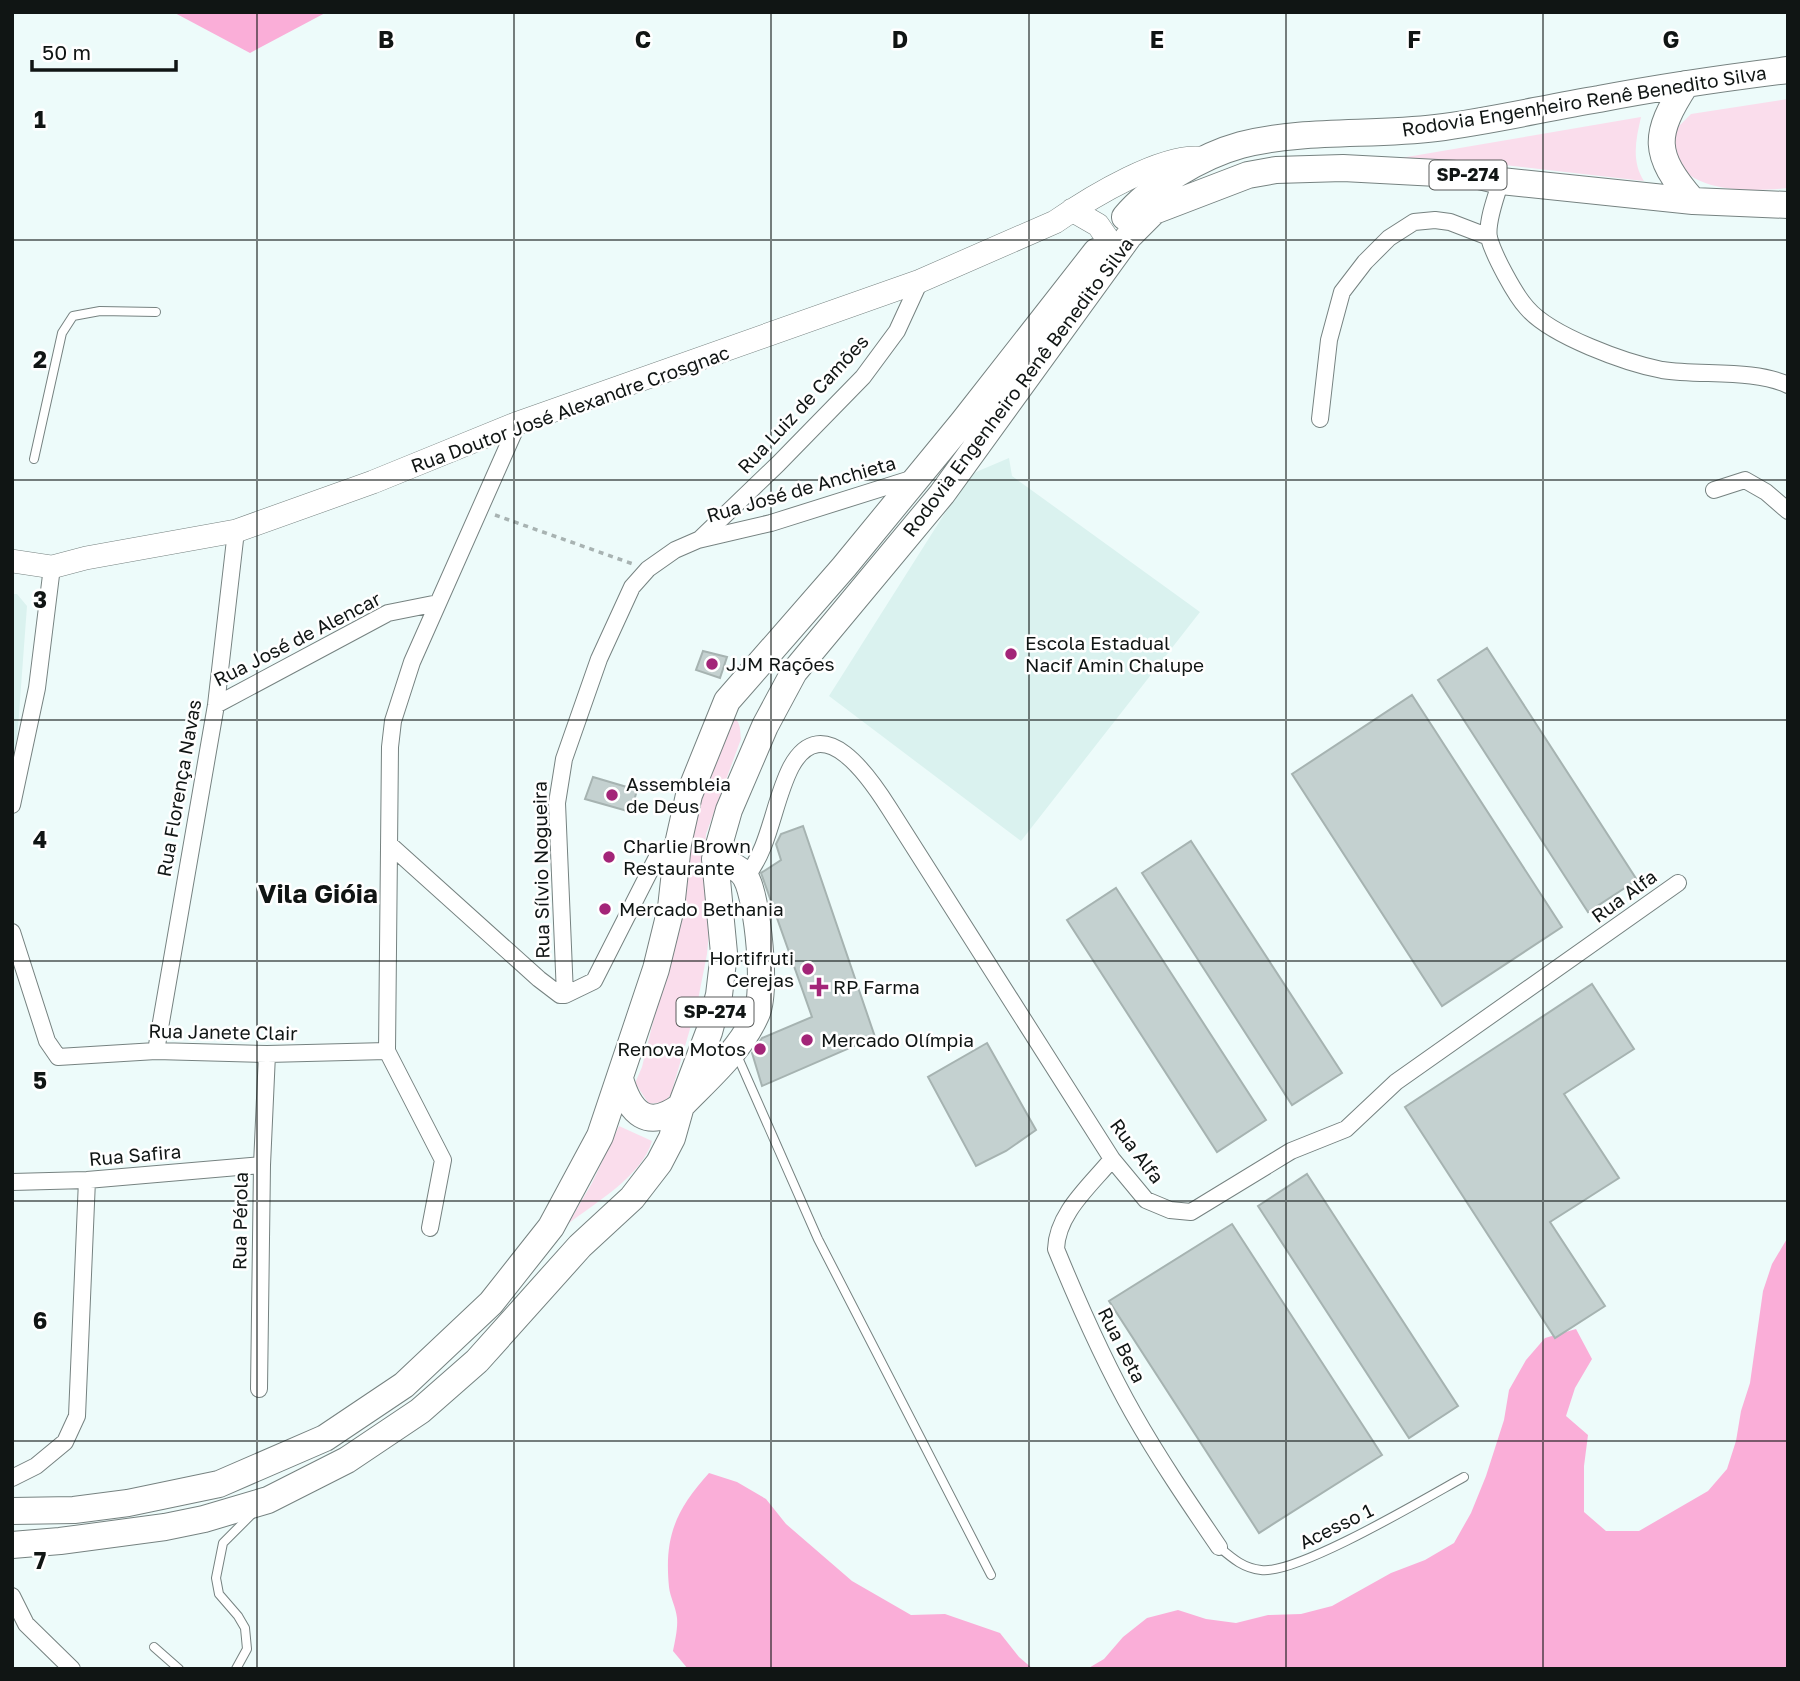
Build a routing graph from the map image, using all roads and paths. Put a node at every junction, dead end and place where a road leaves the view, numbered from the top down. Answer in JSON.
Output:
{"nodes":[{"id":1,"x":1788,"y":70,"type":"edge"},
{"id":2,"x":1686,"y":84,"type":"junction"},
{"id":3,"x":1206,"y":159,"type":"junction"},
{"id":4,"x":1500,"y":181,"type":"junction"},
{"id":5,"x":1693,"y":201,"type":"junction"},
{"id":6,"x":1788,"y":205,"type":"edge"},
{"id":7,"x":1072,"y":210,"type":"junction"},
{"id":8,"x":1489,"y":237,"type":"junction"},
{"id":9,"x":1107,"y":239,"type":"junction"},
{"id":10,"x":920,"y":281,"type":"junction"},
{"id":11,"x":156,"y":312,"type":"dead end"},
{"id":12,"x":1788,"y":385,"type":"edge"},
{"id":13,"x":1320,"y":419,"type":"dead end"},
{"id":14,"x":518,"y":423,"type":"junction"},
{"id":15,"x":34,"y":458,"type":"dead end"},
{"id":16,"x":917,"y":478,"type":"junction"},
{"id":17,"x":1714,"y":490,"type":"dead end"},
{"id":18,"x":478,"y":509,"type":"junction"},
{"id":19,"x":1788,"y":511,"type":"edge"},
{"id":20,"x":236,"y":531,"type":"junction"},
{"id":21,"x":698,"y":540,"type":"junction"},
{"id":22,"x":12,"y":561,"type":"edge"},
{"id":23,"x":52,"y":567,"type":"junction"},
{"id":24,"x":648,"y":569,"type":"junction"},
{"id":25,"x":438,"y":603,"type":"junction"},
{"id":26,"x":727,"y":701,"type":"junction"},
{"id":27,"x":215,"y":705,"type":"junction"},
{"id":28,"x":765,"y":726,"type":"junction"},
{"id":29,"x":17,"y":765,"type":"edge"},
{"id":30,"x":12,"y":805,"type":"edge"},
{"id":31,"x":389,"y":844,"type":"junction"},
{"id":32,"x":678,"y":844,"type":"junction"},
{"id":33,"x":715,"y":859,"type":"junction"},
{"id":34,"x":746,"y":877,"type":"junction"},
{"id":35,"x":1678,"y":883,"type":"dead end"},
{"id":36,"x":720,"y":912,"type":"junction"},
{"id":37,"x":12,"y":932,"type":"edge"},
{"id":38,"x":760,"y":966,"type":"junction"},
{"id":39,"x":565,"y":995,"type":"junction"},
{"id":40,"x":735,"y":1050,"type":"junction"},
{"id":41,"x":156,"y":1051,"type":"junction"},
{"id":42,"x":387,"y":1051,"type":"junction"},
{"id":43,"x":267,"y":1054,"type":"junction"},
{"id":44,"x":620,"y":1079,"type":"junction"},
{"id":45,"x":681,"y":1106,"type":"junction"},
{"id":46,"x":1112,"y":1159,"type":"junction"},
{"id":47,"x":262,"y":1165,"type":"junction"},
{"id":48,"x":87,"y":1180,"type":"junction"},
{"id":49,"x":12,"y":1182,"type":"edge"},
{"id":50,"x":430,"y":1228,"type":"dead end"},
{"id":51,"x":260,"y":1389,"type":"dead end"},
{"id":52,"x":1464,"y":1477,"type":"dead end"},
{"id":53,"x":12,"y":1478,"type":"edge"},
{"id":54,"x":268,"y":1500,"type":"junction"},
{"id":55,"x":12,"y":1511,"type":"edge"},
{"id":56,"x":12,"y":1545,"type":"edge"},
{"id":57,"x":1219,"y":1547,"type":"joint"},
{"id":58,"x":992,"y":1575,"type":"dead end"},
{"id":59,"x":12,"y":1596,"type":"edge"},
{"id":60,"x":154,"y":1647,"type":"dead end"},
{"id":61,"x":64,"y":1666,"type":"edge"},
{"id":62,"x":179,"y":1669,"type":"edge"},
{"id":63,"x":236,"y":1669,"type":"edge"}],
"edges":[{"from":1,"to":2,"type":"main road","name":"Rodovia Engenheiro Renê Benedito Silva","number":"SP-274"},
{"from":2,"to":3,"type":"main road","name":"Rodovia Engenheiro Renê Benedito Silva","number":"SP-274"},
{"from":2,"to":5,"type":"main road"},
{"from":3,"to":7,"type":"main road","name":"Rua Doutor José Alexandre Crosgnac"},
{"from":3,"to":9,"type":"main road","name":"Rodovia Engenheiro Renê Benedito Silva","number":"SP-274"},
{"from":4,"to":5,"type":"main road","name":"Rodovia Engenheiro Renê Benedito Silva","number":"SP-274"},
{"from":4,"to":8,"type":"street"},
{"from":4,"to":28,"type":"main road","name":"Rodovia Engenheiro Renê Benedito Silva","number":"SP-274"},
{"from":5,"to":6,"type":"main road","name":"Rodovia Engenheiro Renê Benedito Silva","number":"SP-274"},
{"from":7,"to":9,"type":"main road"},
{"from":7,"to":10,"type":"main road","name":"Rua Doutor José Alexandre Crosgnac"},
{"from":8,"to":12,"type":"street"},
{"from":8,"to":13,"type":"street"},
{"from":9,"to":16,"type":"main road","name":"Rodovia Engenheiro Renê Benedito Silva","number":"SP-274"},
{"from":10,"to":14,"type":"main road","name":"Rua Doutor José Alexandre Crosgnac"},
{"from":10,"to":21,"type":"street","name":"Rua Luiz de Camões"},
{"from":11,"to":15,"type":"lane"},
{"from":14,"to":18,"type":"street"},
{"from":14,"to":20,"type":"main road","name":"Rua Doutor José Alexandre Crosgnac"},
{"from":16,"to":21,"type":"street","name":"Rua José de Anchieta"},
{"from":16,"to":26,"type":"main road","name":"Rodovia Engenheiro Renê Benedito Silva","number":"SP-274"},
{"from":17,"to":19,"type":"street"},
{"from":18,"to":24,"type":"path"},
{"from":18,"to":25,"type":"street"},
{"from":20,"to":23,"type":"main road","name":"Rua Doutor José Alexandre Crosgnac"},
{"from":20,"to":27,"type":"street","name":"Rua Florença Navas"},
{"from":21,"to":24,"type":"street","name":"Rua Sílvio Nogueira"},
{"from":22,"to":23,"type":"main road","name":"Rua Doutor José Alexandre Crosgnac"},
{"from":23,"to":29,"type":"street"},
{"from":24,"to":39,"type":"street","name":"Rua Sílvio Nogueira"},
{"from":25,"to":27,"type":"street","name":"Rua José de Alencar"},
{"from":25,"to":31,"type":"street"},
{"from":26,"to":28,"type":"main road"},
{"from":26,"to":32,"type":"main road","name":"Rodovia Engenheiro Renê Benedito Silva","number":"SP-274"},
{"from":27,"to":41,"type":"street","name":"Rua Florença Navas"},
{"from":28,"to":33,"type":"main road","name":"Rodovia Engenheiro Renê Benedito Silva","number":"SP-274"},
{"from":29,"to":30,"type":"street"},
{"from":31,"to":39,"type":"street"},
{"from":31,"to":42,"type":"street"},
{"from":32,"to":39,"type":"street"},
{"from":32,"to":44,"type":"main road","name":"Rodovia Engenheiro Renê Benedito Silva","number":"SP-274"},
{"from":33,"to":34,"type":"main road"},
{"from":33,"to":36,"type":"main road","name":"Rodovia Engenheiro Renê Benedito Silva","number":"SP-274"},
{"from":34,"to":38,"type":"main road"},
{"from":34,"to":46,"type":"street","name":"Rua Alfa"},
{"from":35,"to":46,"type":"street","name":"Rua Alfa"},
{"from":36,"to":38,"type":"main road"},
{"from":36,"to":45,"type":"main road","name":"Rodovia Engenheiro Renê Benedito Silva","number":"SP-274"},
{"from":37,"to":41,"type":"street","name":"Rua Janete Clair"},
{"from":38,"to":40,"type":"main road"},
{"from":40,"to":45,"type":"main road"},
{"from":40,"to":58,"type":"lane"},
{"from":41,"to":43,"type":"street","name":"Rua Janete Clair"},
{"from":42,"to":43,"type":"street","name":"Rua Janete Clair"},
{"from":42,"to":50,"type":"street"},
{"from":43,"to":47,"type":"street","name":"Rua Pérola"},
{"from":44,"to":45,"type":"main road"},
{"from":44,"to":55,"type":"main road","name":"Rodovia Engenheiro Renê Benedito Silva","number":"SP-274"},
{"from":45,"to":54,"type":"main road","name":"Rodovia Engenheiro Renê Benedito Silva","number":"SP-274"},
{"from":46,"to":57,"type":"street","name":"Rua Beta"},
{"from":47,"to":48,"type":"street","name":"Rua Safira"},
{"from":47,"to":51,"type":"street","name":"Rua Pérola"},
{"from":48,"to":49,"type":"street","name":"Rua Safira"},
{"from":48,"to":53,"type":"street"},
{"from":52,"to":57,"type":"lane","name":"Acesso 1"},
{"from":54,"to":56,"type":"main road","name":"Rodovia Engenheiro Renê Benedito Silva","number":"SP-274"},
{"from":54,"to":63,"type":"lane"},
{"from":59,"to":61,"type":"street"},
{"from":60,"to":62,"type":"lane"}]}
